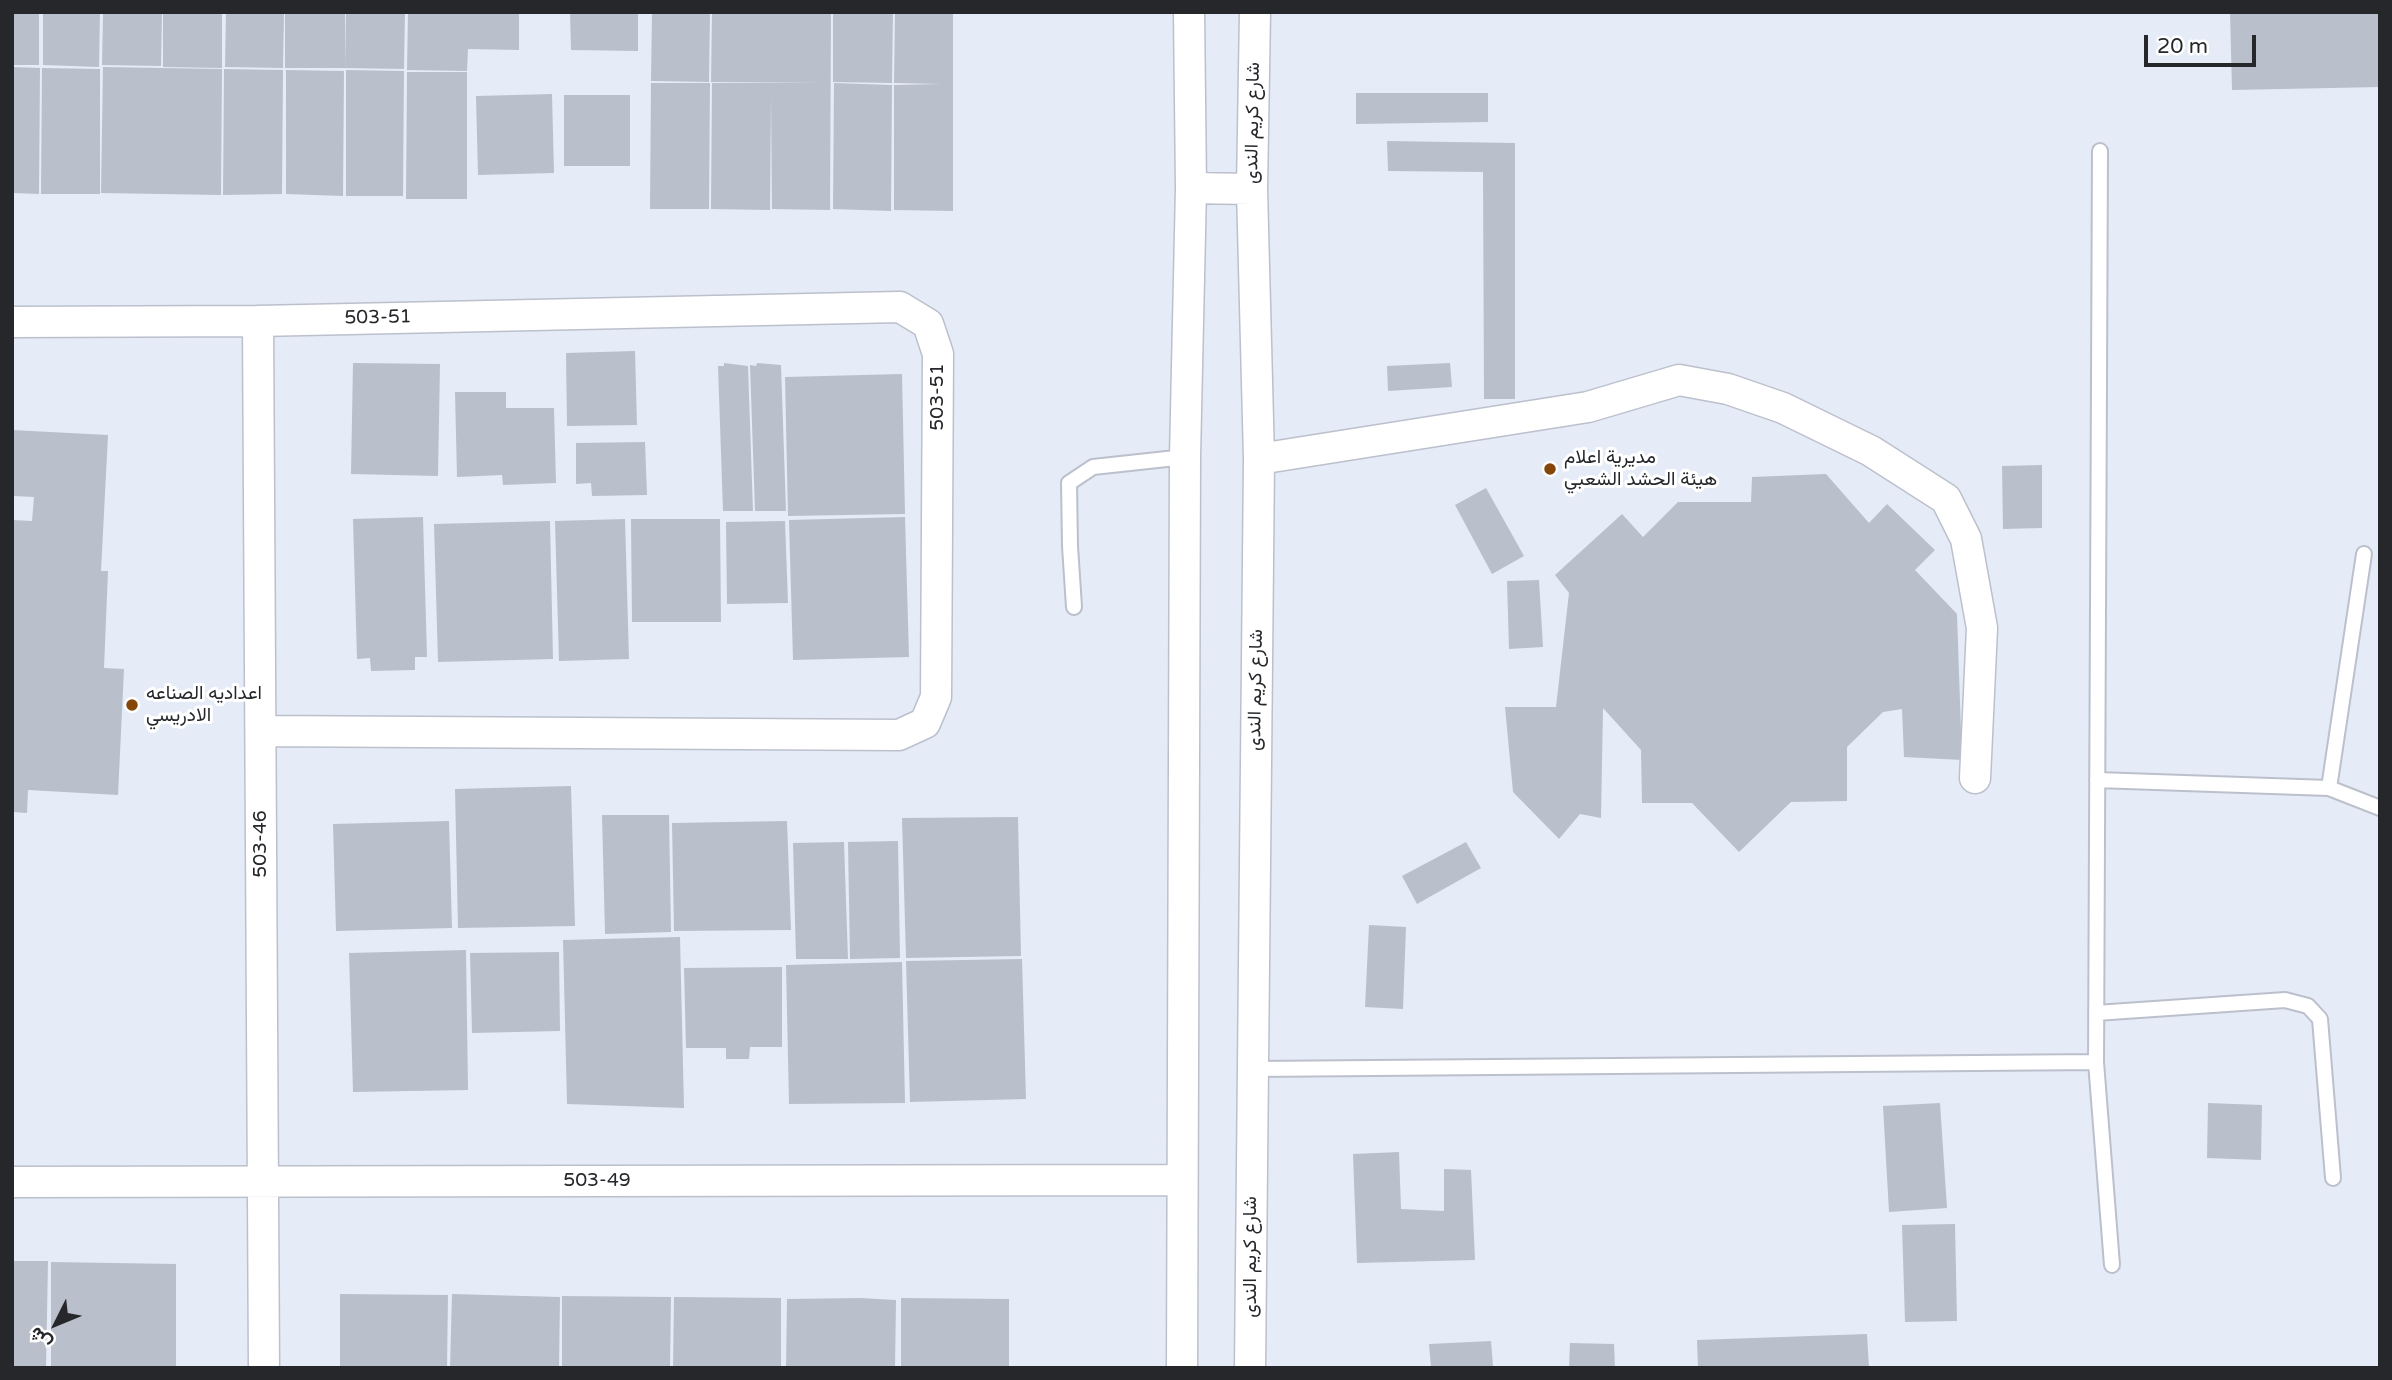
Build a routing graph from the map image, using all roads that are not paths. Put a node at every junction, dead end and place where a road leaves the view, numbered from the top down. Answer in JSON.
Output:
{"nodes":[{"id":1,"x":1189,"y":12,"type":"edge"},
{"id":2,"x":1255,"y":12,"type":"edge"},
{"id":3,"x":2100,"y":151,"type":"dead end"},
{"id":4,"x":1191,"y":188,"type":"junction"},
{"id":5,"x":1252,"y":189,"type":"junction"},
{"id":6,"x":258,"y":321,"type":"junction"},
{"id":7,"x":12,"y":322,"type":"edge"},
{"id":8,"x":1185,"y":457,"type":"junction"},
{"id":9,"x":1259,"y":459,"type":"junction"},
{"id":10,"x":2364,"y":554,"type":"dead end"},
{"id":11,"x":1074,"y":607,"type":"dead end"},
{"id":12,"x":261,"y":731,"type":"junction"},
{"id":13,"x":1975,"y":778,"type":"dead end"},
{"id":14,"x":2097,"y":780,"type":"junction"},
{"id":15,"x":2329,"y":788,"type":"junction"},
{"id":16,"x":2380,"y":808,"type":"edge"},
{"id":17,"x":2096,"y":1013,"type":"junction"},
{"id":18,"x":2096,"y":1062,"type":"junction"},
{"id":19,"x":1253,"y":1069,"type":"junction"},
{"id":20,"x":2333,"y":1178,"type":"dead end"},
{"id":21,"x":1182,"y":1180,"type":"junction"},
{"id":22,"x":12,"y":1182,"type":"edge"},
{"id":23,"x":263,"y":1182,"type":"junction"},
{"id":24,"x":2112,"y":1265,"type":"dead end"},
{"id":25,"x":264,"y":1368,"type":"edge"},
{"id":26,"x":1182,"y":1368,"type":"edge"},
{"id":27,"x":1251,"y":1368,"type":"edge"}],
"edges":[{"from":1,"to":4,"type":"street"},
{"from":2,"to":5,"type":"street","name":"شارع كريم الندى"},
{"from":3,"to":14,"type":"lane"},
{"from":4,"to":5,"type":"street"},
{"from":4,"to":8,"type":"street"},
{"from":5,"to":9,"type":"street","name":"شارع كريم الندى"},
{"from":6,"to":7,"type":"street","name":"503-51"},
{"from":6,"to":12,"type":"street","name":"503-46"},
{"from":6,"to":12,"type":"street","name":"503-51"},
{"from":8,"to":11,"type":"lane"},
{"from":8,"to":21,"type":"street"},
{"from":9,"to":13,"type":"street"},
{"from":9,"to":19,"type":"street","name":"شارع كريم الندى"},
{"from":10,"to":15,"type":"lane"},
{"from":12,"to":23,"type":"street","name":"503-46"},
{"from":14,"to":15,"type":"lane"},
{"from":14,"to":17,"type":"lane"},
{"from":15,"to":16,"type":"lane"},
{"from":17,"to":18,"type":"lane"},
{"from":17,"to":20,"type":"lane"},
{"from":18,"to":19,"type":"lane"},
{"from":18,"to":24,"type":"lane"},
{"from":19,"to":27,"type":"street","name":"شارع كريم الندى"},
{"from":21,"to":23,"type":"street","name":"503-49"},
{"from":21,"to":26,"type":"street"},
{"from":22,"to":23,"type":"street","name":"503-49"},
{"from":23,"to":25,"type":"street","name":"503-46"}]}
